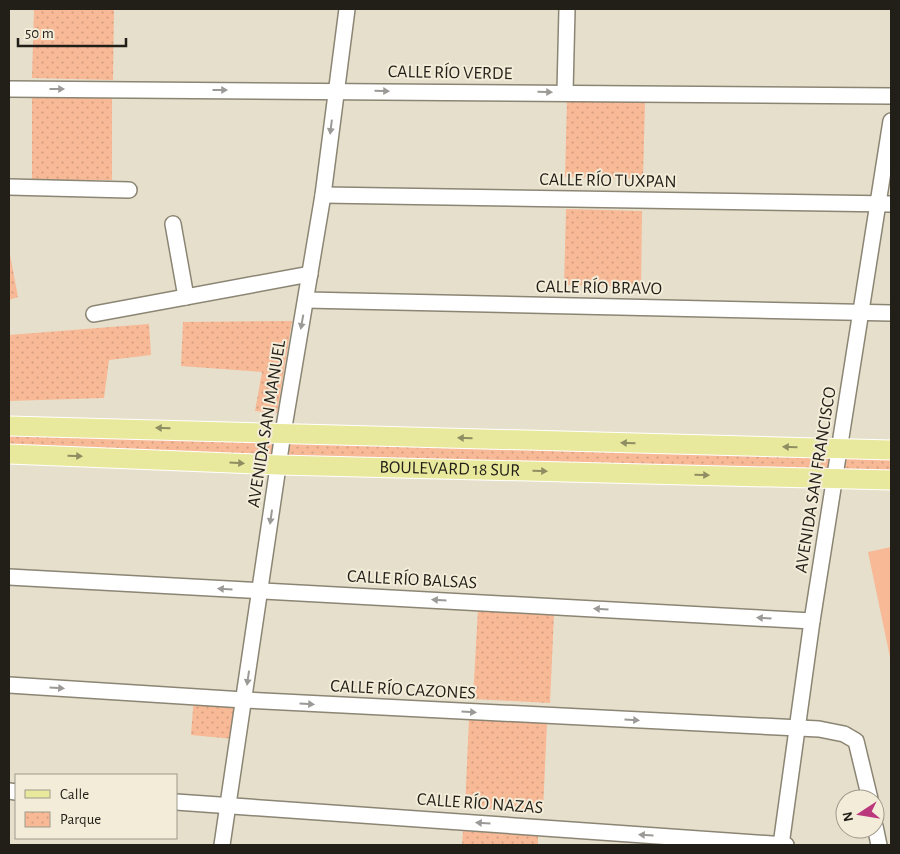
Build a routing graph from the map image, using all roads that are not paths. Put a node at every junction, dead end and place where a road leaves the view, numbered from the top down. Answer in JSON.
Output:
{"nodes":[{"id":1,"x":347,"y":9,"type":"edge"},
{"id":2,"x":567,"y":9,"type":"edge"},
{"id":3,"x":9,"y":89,"type":"edge"},
{"id":4,"x":336,"y":90,"type":"junction"},
{"id":5,"x":566,"y":92,"type":"junction"},
{"id":6,"x":891,"y":96,"type":"edge"},
{"id":7,"x":891,"y":121,"type":"edge"},
{"id":8,"x":9,"y":188,"type":"edge"},
{"id":9,"x":129,"y":190,"type":"dead end"},
{"id":10,"x":323,"y":195,"type":"junction"},
{"id":11,"x":885,"y":204,"type":"edge"},
{"id":12,"x":173,"y":224,"type":"dead end"},
{"id":13,"x":310,"y":274,"type":"junction"},
{"id":14,"x":186,"y":297,"type":"junction"},
{"id":15,"x":306,"y":300,"type":"junction"},
{"id":16,"x":860,"y":312,"type":"junction"},
{"id":17,"x":891,"y":313,"type":"edge"},
{"id":18,"x":94,"y":314,"type":"dead end"},
{"id":19,"x":9,"y":426,"type":"edge"},
{"id":20,"x":41,"y":426,"type":"junction"},
{"id":21,"x":132,"y":428,"type":"junction"},
{"id":22,"x":200,"y":430,"type":"junction"},
{"id":23,"x":283,"y":433,"type":"junction"},
{"id":24,"x":841,"y":448,"type":"junction"},
{"id":25,"x":891,"y":450,"type":"edge"},
{"id":26,"x":9,"y":454,"type":"edge"},
{"id":27,"x":40,"y":456,"type":"junction"},
{"id":28,"x":131,"y":458,"type":"junction"},
{"id":29,"x":201,"y":461,"type":"junction"},
{"id":30,"x":279,"y":465,"type":"junction"},
{"id":31,"x":836,"y":478,"type":"junction"},
{"id":32,"x":891,"y":480,"type":"edge"},
{"id":33,"x":9,"y":577,"type":"edge"},
{"id":34,"x":260,"y":591,"type":"junction"},
{"id":35,"x":812,"y":621,"type":"junction"},
{"id":36,"x":9,"y":685,"type":"edge"},
{"id":37,"x":244,"y":700,"type":"junction"},
{"id":38,"x":796,"y":728,"type":"junction"},
{"id":39,"x":868,"y":789,"type":"edge"},
{"id":40,"x":178,"y":802,"type":"edge"},
{"id":41,"x":228,"y":806,"type":"junction"},
{"id":42,"x":222,"y":845,"type":"edge"},
{"id":43,"x":783,"y":845,"type":"edge"}],
"edges":[{"from":1,"to":4,"type":"street","name":"AVENIDA SAN MANUEL"},
{"from":2,"to":5,"type":"street"},
{"from":3,"to":4,"type":"street","name":"CALLE RÍO VERDE","one_way":true},
{"from":4,"to":5,"type":"street","name":"CALLE RÍO VERDE","one_way":true},
{"from":4,"to":10,"type":"street","name":"AVENIDA SAN MANUEL","one_way":true},
{"from":5,"to":6,"type":"street","name":"CALLE RÍO VERDE"},
{"from":7,"to":11,"type":"street","name":"AVENIDA SAN FRANCISCO"},
{"from":8,"to":9,"type":"street"},
{"from":10,"to":11,"type":"street","name":"CALLE RÍO TUXPAN"},
{"from":10,"to":13,"type":"street","name":"AVENIDA SAN MANUEL"},
{"from":11,"to":16,"type":"street","name":"AVENIDA SAN FRANCISCO"},
{"from":12,"to":14,"type":"street"},
{"from":13,"to":14,"type":"street"},
{"from":13,"to":15,"type":"street","name":"AVENIDA SAN MANUEL"},
{"from":14,"to":18,"type":"street"},
{"from":15,"to":16,"type":"street","name":"CALLE RÍO BRAVO"},
{"from":15,"to":23,"type":"street","name":"AVENIDA SAN MANUEL","one_way":true},
{"from":16,"to":17,"type":"street","name":"CALLE RÍO BRAVO"},
{"from":16,"to":24,"type":"street","name":"AVENIDA SAN FRANCISCO"},
{"from":19,"to":20,"type":"main road","name":"BOULEVARD 18 SUR"},
{"from":20,"to":21,"type":"main road","name":"BOULEVARD 18 SUR"},
{"from":20,"to":27,"type":"main road"},
{"from":22,"to":21,"type":"main road","name":"BOULEVARD 18 SUR","one_way":true},
{"from":21,"to":28,"type":"main road"},
{"from":22,"to":23,"type":"main road","name":"BOULEVARD 18 SUR"},
{"from":22,"to":29,"type":"main road"},
{"from":24,"to":23,"type":"main road","name":"BOULEVARD 18 SUR","one_way":true},
{"from":23,"to":30,"type":"street","name":"AVENIDA SAN MANUEL"},
{"from":24,"to":25,"type":"main road","name":"BOULEVARD 18 SUR"},
{"from":24,"to":31,"type":"street","name":"AVENIDA SAN FRANCISCO"},
{"from":26,"to":27,"type":"main road","name":"BOULEVARD 18 SUR"},
{"from":27,"to":28,"type":"main road","name":"BOULEVARD 18 SUR","one_way":true},
{"from":28,"to":29,"type":"main road","name":"BOULEVARD 18 SUR"},
{"from":29,"to":30,"type":"main road","name":"BOULEVARD 18 SUR","one_way":true},
{"from":30,"to":31,"type":"main road","name":"BOULEVARD 18 SUR","one_way":true},
{"from":30,"to":34,"type":"street","name":"AVENIDA SAN MANUEL","one_way":true},
{"from":31,"to":32,"type":"main road","name":"BOULEVARD 18 SUR"},
{"from":31,"to":35,"type":"street","name":"AVENIDA SAN FRANCISCO"},
{"from":34,"to":33,"type":"street","name":"CALLE RÍO BALSAS","one_way":true},
{"from":35,"to":34,"type":"street","name":"CALLE RÍO BALSAS","one_way":true},
{"from":34,"to":37,"type":"street","name":"AVENIDA SAN MANUEL","one_way":true},
{"from":35,"to":38,"type":"street","name":"AVENIDA SAN FRANCISCO"},
{"from":36,"to":37,"type":"street","name":"CALLE RÍO CAZONES","one_way":true},
{"from":37,"to":38,"type":"street","name":"CALLE RÍO CAZONES","one_way":true},
{"from":37,"to":41,"type":"street","name":"AVENIDA SAN MANUEL"},
{"from":38,"to":39,"type":"street","name":"CALLE RÍO CAZONES"},
{"from":38,"to":43,"type":"street","name":"AVENIDA SAN FRANCISCO"},
{"from":40,"to":41,"type":"street","name":"CALLE RÍO NAZAS"},
{"from":41,"to":42,"type":"street","name":"AVENIDA SAN MANUEL"},
{"from":43,"to":41,"type":"street","name":"CALLE RÍO NAZAS","one_way":true}]}
